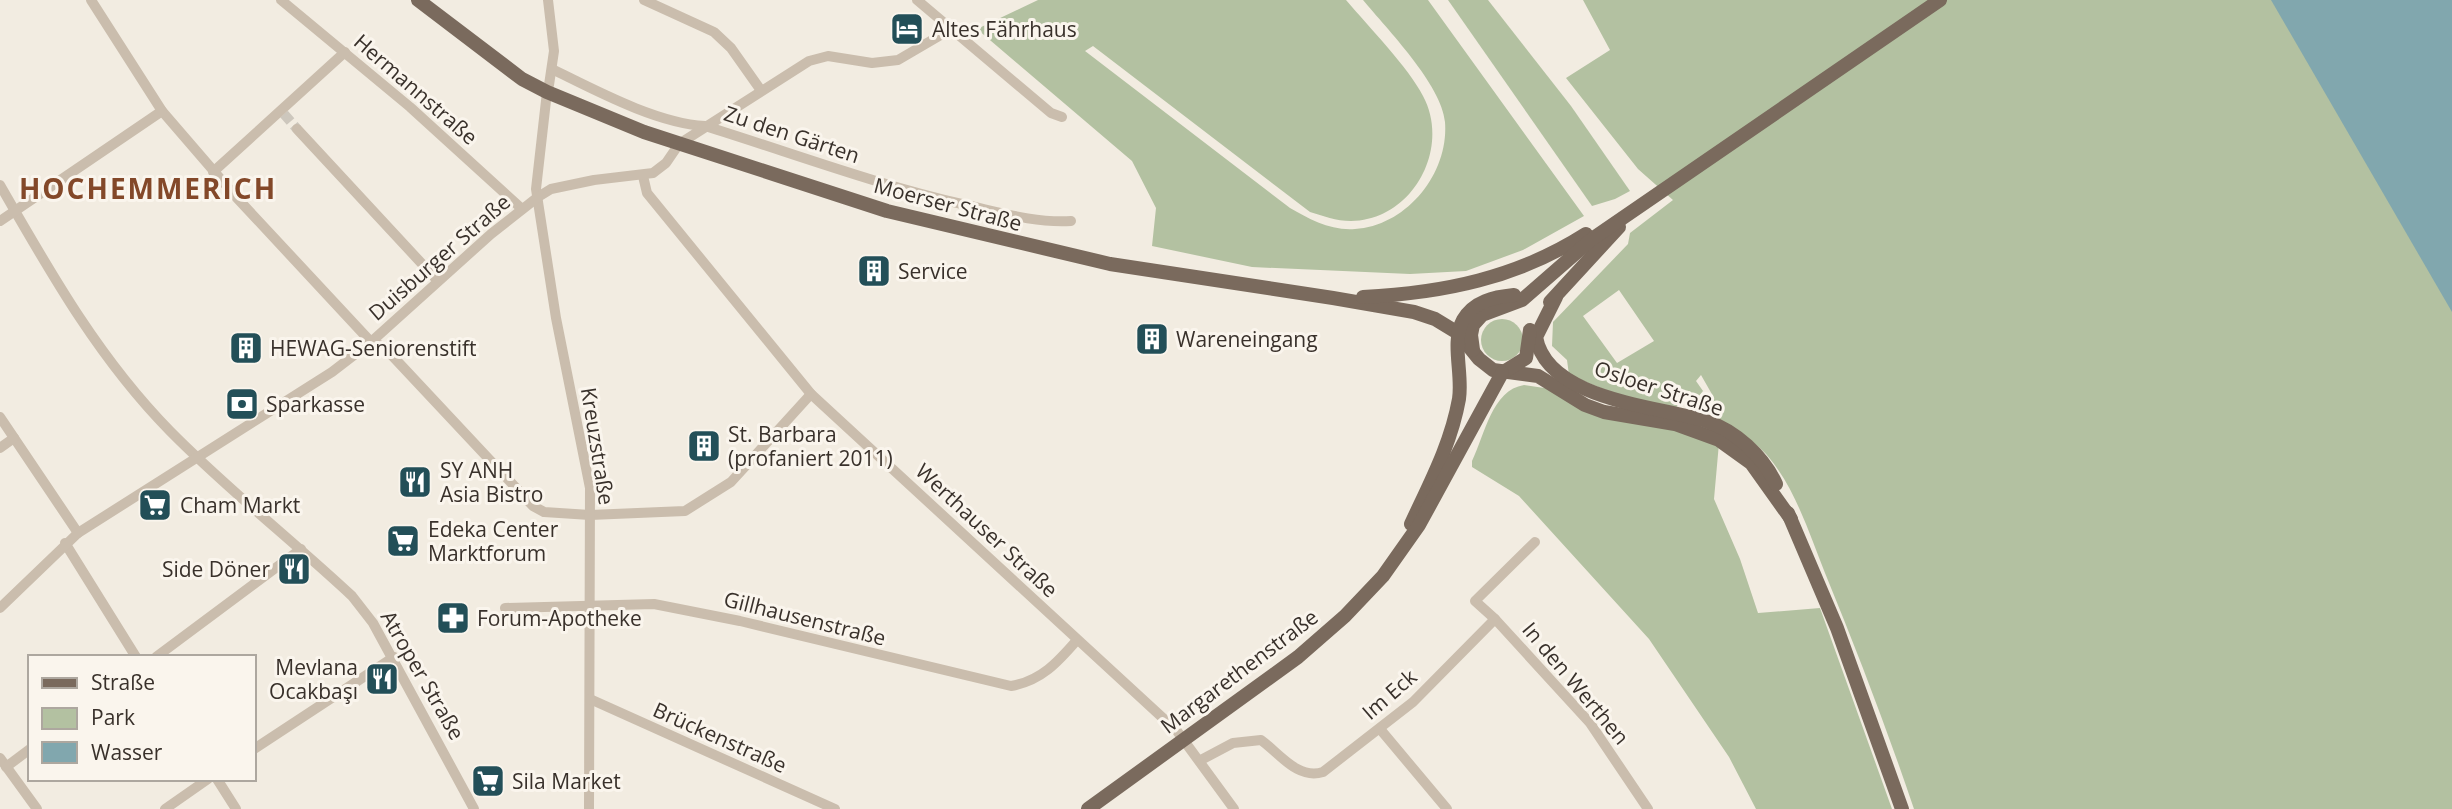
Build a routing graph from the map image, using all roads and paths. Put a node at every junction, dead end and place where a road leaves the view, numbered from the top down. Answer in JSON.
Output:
{"nodes":[{"id":1,"x":91,"y":0,"type":"edge"},
{"id":2,"x":281,"y":0,"type":"edge"},
{"id":3,"x":418,"y":0,"type":"edge"},
{"id":4,"x":548,"y":0,"type":"edge"},
{"id":5,"x":644,"y":0,"type":"edge"},
{"id":6,"x":917,"y":0,"type":"edge"},
{"id":7,"x":1940,"y":0,"type":"edge"},
{"id":8,"x":951,"y":29,"type":"junction"},
{"id":9,"x":345,"y":52,"type":"junction"},
{"id":10,"x":552,"y":69,"type":"junction"},
{"id":11,"x":548,"y":89,"type":"junction"},
{"id":12,"x":760,"y":89,"type":"junction"},
{"id":13,"x":162,"y":111,"type":"junction"},
{"id":14,"x":1062,"y":117,"type":"dead end"},
{"id":15,"x":705,"y":127,"type":"junction"},
{"id":16,"x":297,"y":129,"type":"tunnel mouth"},
{"id":17,"x":679,"y":144,"type":"junction"},
{"id":18,"x":214,"y":172,"type":"junction"},
{"id":19,"x":643,"y":176,"type":"junction"},
{"id":20,"x":0,"y":186,"type":"edge"},
{"id":21,"x":538,"y":197,"type":"junction"},
{"id":22,"x":522,"y":209,"type":"junction"},
{"id":23,"x":1637,"y":209,"type":"junction"},
{"id":24,"x":15,"y":212,"type":"junction"},
{"id":25,"x":0,"y":221,"type":"edge"},
{"id":26,"x":1071,"y":221,"type":"dead end"},
{"id":27,"x":437,"y":280,"type":"junction"},
{"id":28,"x":1536,"y":290,"type":"junction"},
{"id":29,"x":1556,"y":297,"type":"junction"},
{"id":30,"x":1334,"y":298,"type":"junction"},
{"id":31,"x":1458,"y":333,"type":"junction"},
{"id":32,"x":371,"y":342,"type":"junction"},
{"id":33,"x":1473,"y":350,"type":"junction"},
{"id":34,"x":1502,"y":373,"type":"junction"},
{"id":35,"x":811,"y":394,"type":"junction"},
{"id":36,"x":0,"y":417,"type":"edge"},
{"id":37,"x":14,"y":438,"type":"junction"},
{"id":38,"x":0,"y":447,"type":"edge"},
{"id":39,"x":199,"y":459,"type":"junction"},
{"id":40,"x":590,"y":515,"type":"junction"},
{"id":41,"x":1791,"y":519,"type":"junction"},
{"id":42,"x":78,"y":533,"type":"junction"},
{"id":43,"x":1535,"y":542,"type":"dead end"},
{"id":44,"x":65,"y":543,"type":"junction"},
{"id":45,"x":301,"y":549,"type":"junction"},
{"id":46,"x":1399,"y":551,"type":"junction"},
{"id":47,"x":590,"y":605,"type":"junction"},
{"id":48,"x":0,"y":608,"type":"edge"},
{"id":49,"x":505,"y":608,"type":"dead end"},
{"id":50,"x":1495,"y":619,"type":"junction"},
{"id":51,"x":1077,"y":640,"type":"junction"},
{"id":52,"x":135,"y":655,"type":"edge"},
{"id":53,"x":159,"y":655,"type":"edge"},
{"id":54,"x":394,"y":657,"type":"junction"},
{"id":55,"x":590,"y":699,"type":"junction"},
{"id":56,"x":1380,"y":729,"type":"junction"},
{"id":57,"x":1184,"y":739,"type":"junction"},
{"id":58,"x":256,"y":748,"type":"edge"},
{"id":59,"x":28,"y":751,"type":"edge"},
{"id":60,"x":1200,"y":760,"type":"junction"},
{"id":61,"x":3,"y":762,"type":"edge"},
{"id":62,"x":205,"y":781,"type":"edge"},
{"id":63,"x":218,"y":781,"type":"edge"},
{"id":64,"x":34,"y":808,"type":"edge"},
{"id":65,"x":828,"y":808,"type":"edge"},
{"id":66,"x":164,"y":809,"type":"edge"},
{"id":67,"x":236,"y":809,"type":"edge"},
{"id":68,"x":474,"y":809,"type":"edge"},
{"id":69,"x":589,"y":809,"type":"edge"},
{"id":70,"x":1088,"y":809,"type":"edge"},
{"id":71,"x":1234,"y":809,"type":"edge"},
{"id":72,"x":1447,"y":809,"type":"edge"},
{"id":73,"x":1648,"y":809,"type":"edge"},
{"id":74,"x":1902,"y":809,"type":"edge"}],
"edges":[{"from":1,"to":13,"type":"street"},
{"from":2,"to":9,"type":"street","name":"Hermannstraße"},
{"from":3,"to":11,"type":"main road","name":"Moerser Straße"},
{"from":4,"to":10,"type":"street"},
{"from":5,"to":12,"type":"street"},
{"from":6,"to":8,"type":"street"},
{"from":7,"to":23,"type":"main road"},
{"from":8,"to":12,"type":"street"},
{"from":8,"to":14,"type":"street"},
{"from":9,"to":18,"type":"street"},
{"from":9,"to":22,"type":"street","name":"Hermannstraße"},
{"from":10,"to":11,"type":"street"},
{"from":10,"to":15,"type":"street"},
{"from":11,"to":17,"type":"main road","name":"Moerser Straße"},
{"from":11,"to":21,"type":"street","name":"Kreuzstraße"},
{"from":12,"to":15,"type":"street"},
{"from":13,"to":18,"type":"street"},
{"from":13,"to":24,"type":"street"},
{"from":15,"to":17,"type":"street"},
{"from":15,"to":26,"type":"street","name":"Zu den Gärten"},
{"from":16,"to":27,"type":"street"},
{"from":17,"to":19,"type":"street"},
{"from":17,"to":30,"type":"main road","name":"Moerser Straße"},
{"from":18,"to":32,"type":"street"},
{"from":19,"to":21,"type":"street","name":"Duisburger Straße"},
{"from":19,"to":35,"type":"street","name":"Werthauser Straße"},
{"from":20,"to":24,"type":"street","name":"Atroper Straße"},
{"from":21,"to":22,"type":"street","name":"Duisburger Straße"},
{"from":21,"to":40,"type":"street","name":"Kreuzstraße"},
{"from":22,"to":27,"type":"street","name":"Duisburger Straße"},
{"from":23,"to":28,"type":"main road"},
{"from":23,"to":29,"type":"main road"},
{"from":23,"to":30,"type":"main road","name":"Moerser Straße"},
{"from":24,"to":25,"type":"street"},
{"from":24,"to":39,"type":"street","name":"Atroper Straße"},
{"from":27,"to":32,"type":"street","name":"Duisburger Straße"},
{"from":28,"to":31,"type":"main road"},
{"from":28,"to":33,"type":"main road"},
{"from":29,"to":34,"type":"main road"},
{"from":29,"to":41,"type":"main road","name":"Osloer Straße"},
{"from":30,"to":31,"type":"main road","name":"Moerser Straße"},
{"from":31,"to":33,"type":"main road"},
{"from":31,"to":46,"type":"main road","name":"Margarethenstraße"},
{"from":32,"to":39,"type":"street","name":"Duisburger Straße"},
{"from":32,"to":40,"type":"street"},
{"from":33,"to":34,"type":"main road"},
{"from":34,"to":41,"type":"main road","name":"Osloer Straße"},
{"from":34,"to":46,"type":"main road","name":"Margarethenstraße"},
{"from":35,"to":40,"type":"street"},
{"from":35,"to":51,"type":"street","name":"Werthauser Straße"},
{"from":36,"to":37,"type":"street"},
{"from":37,"to":38,"type":"street"},
{"from":37,"to":42,"type":"street"},
{"from":39,"to":42,"type":"street","name":"Duisburger Straße"},
{"from":39,"to":45,"type":"street","name":"Atroper Straße"},
{"from":40,"to":47,"type":"street","name":"Kreuzstraße"},
{"from":41,"to":74,"type":"main road","name":"Osloer Straße"},
{"from":42,"to":44,"type":"street","name":"Duisburger Straße"},
{"from":43,"to":50,"type":"street"},
{"from":44,"to":48,"type":"street","name":"Duisburger Straße"},
{"from":44,"to":52,"type":"street"},
{"from":45,"to":53,"type":"street"},
{"from":45,"to":54,"type":"street","name":"Atroper Straße"},
{"from":46,"to":57,"type":"main road","name":"Margarethenstraße"},
{"from":47,"to":49,"type":"street","name":"Gillhausenstraße"},
{"from":47,"to":51,"type":"street","name":"Gillhausenstraße"},
{"from":47,"to":55,"type":"street","name":"Kreuzstraße"},
{"from":50,"to":56,"type":"street","name":"Im Eck"},
{"from":50,"to":73,"type":"street","name":"In den Werthen"},
{"from":51,"to":57,"type":"street","name":"Werthauser Straße"},
{"from":54,"to":58,"type":"street"},
{"from":54,"to":68,"type":"street","name":"Atroper Straße"},
{"from":55,"to":65,"type":"street","name":"Brückenstraße"},
{"from":55,"to":69,"type":"street","name":"Kreuzstraße"},
{"from":56,"to":60,"type":"street","name":"Im Eck"},
{"from":56,"to":72,"type":"street"},
{"from":57,"to":60,"type":"street","name":"Werthauser Straße"},
{"from":57,"to":70,"type":"main road","name":"Margarethenstraße"},
{"from":59,"to":61,"type":"street"},
{"from":60,"to":71,"type":"street","name":"Werthauser Straße"},
{"from":61,"to":64,"type":"street"},
{"from":62,"to":66,"type":"street"},
{"from":63,"to":67,"type":"street"}]}
